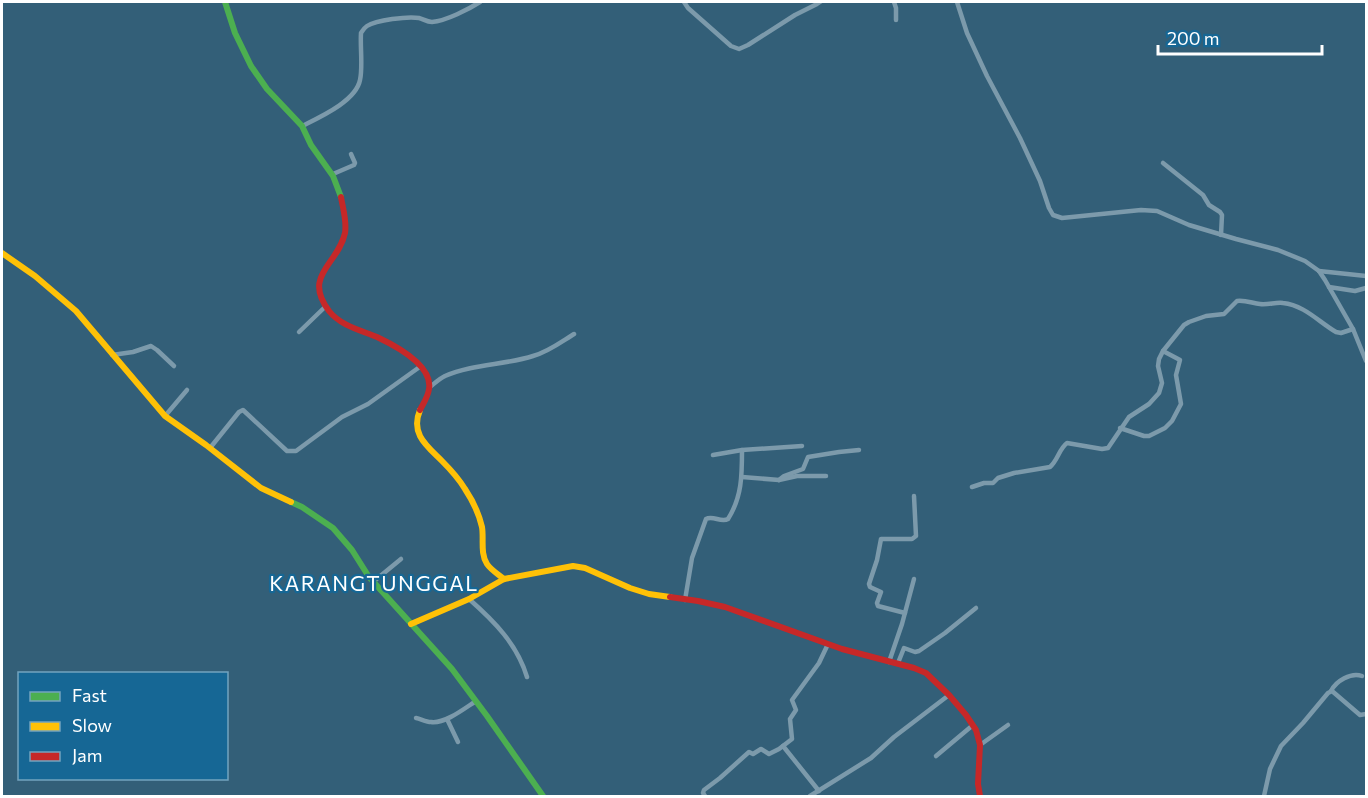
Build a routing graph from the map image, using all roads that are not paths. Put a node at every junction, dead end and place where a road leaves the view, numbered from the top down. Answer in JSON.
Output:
{"nodes":[{"id":1,"x":225,"y":2,"type":"edge"},
{"id":2,"x":480,"y":2,"type":"edge"},
{"id":3,"x":684,"y":2,"type":"edge"},
{"id":4,"x":820,"y":2,"type":"edge"},
{"id":5,"x":894,"y":2,"type":"edge"},
{"id":6,"x":957,"y":2,"type":"edge"},
{"id":7,"x":896,"y":21,"type":"dead end"},
{"id":8,"x":302,"y":126,"type":"junction"},
{"id":9,"x":351,"y":154,"type":"dead end"},
{"id":10,"x":1163,"y":163,"type":"dead end"},
{"id":11,"x":333,"y":174,"type":"junction"},
{"id":12,"x":1221,"y":235,"type":"junction"},
{"id":13,"x":2,"y":253,"type":"edge"},
{"id":14,"x":1319,"y":271,"type":"junction"},
{"id":15,"x":1366,"y":276,"type":"edge"},
{"id":16,"x":1329,"y":287,"type":"junction"},
{"id":17,"x":1366,"y":288,"type":"edge"},
{"id":18,"x":326,"y":306,"type":"junction"},
{"id":19,"x":1353,"y":329,"type":"junction"},
{"id":20,"x":299,"y":332,"type":"dead end"},
{"id":21,"x":574,"y":333,"type":"dead end"},
{"id":22,"x":1163,"y":351,"type":"junction"},
{"id":23,"x":112,"y":355,"type":"junction"},
{"id":24,"x":1366,"y":361,"type":"edge"},
{"id":25,"x":174,"y":366,"type":"dead end"},
{"id":26,"x":421,"y":366,"type":"junction"},
{"id":27,"x":430,"y":387,"type":"junction"},
{"id":28,"x":188,"y":390,"type":"dead end"},
{"id":29,"x":165,"y":416,"type":"junction"},
{"id":30,"x":1120,"y":428,"type":"junction"},
{"id":31,"x":802,"y":446,"type":"dead end"},
{"id":32,"x":210,"y":448,"type":"junction"},
{"id":33,"x":742,"y":450,"type":"junction"},
{"id":34,"x":859,"y":450,"type":"dead end"},
{"id":35,"x":713,"y":455,"type":"dead end"},
{"id":36,"x":826,"y":476,"type":"dead end"},
{"id":37,"x":742,"y":477,"type":"junction"},
{"id":38,"x":778,"y":480,"type":"junction"},
{"id":39,"x":972,"y":487,"type":"dead end"},
{"id":40,"x":914,"y":496,"type":"dead end"},
{"id":41,"x":401,"y":559,"type":"dead end"},
{"id":42,"x":504,"y":579,"type":"junction"},
{"id":43,"x":914,"y":579,"type":"dead end"},
{"id":44,"x":374,"y":582,"type":"junction"},
{"id":45,"x":469,"y":599,"type":"junction"},
{"id":46,"x":685,"y":600,"type":"junction"},
{"id":47,"x":976,"y":608,"type":"dead end"},
{"id":48,"x":905,"y":613,"type":"junction"},
{"id":49,"x":411,"y":624,"type":"junction"},
{"id":50,"x":828,"y":644,"type":"junction"},
{"id":51,"x":889,"y":662,"type":"junction"},
{"id":52,"x":898,"y":663,"type":"junction"},
{"id":53,"x":1362,"y":676,"type":"dead end"},
{"id":54,"x":527,"y":677,"type":"dead end"},
{"id":55,"x":1331,"y":691,"type":"junction"},
{"id":56,"x":949,"y":695,"type":"junction"},
{"id":57,"x":476,"y":701,"type":"junction"},
{"id":58,"x":1366,"y":714,"type":"edge"},
{"id":59,"x":416,"y":718,"type":"dead end"},
{"id":60,"x":447,"y":719,"type":"junction"},
{"id":61,"x":973,"y":725,"type":"junction"},
{"id":62,"x":1008,"y":725,"type":"dead end"},
{"id":63,"x":458,"y":742,"type":"dead end"},
{"id":64,"x":980,"y":745,"type":"junction"},
{"id":65,"x":783,"y":746,"type":"junction"},
{"id":66,"x":936,"y":756,"type":"dead end"},
{"id":67,"x":819,"y":791,"type":"junction"},
{"id":68,"x":543,"y":796,"type":"edge"},
{"id":69,"x":705,"y":796,"type":"edge"},
{"id":70,"x":810,"y":796,"type":"edge"},
{"id":71,"x":980,"y":796,"type":"edge"},
{"id":72,"x":1264,"y":796,"type":"edge"}],
"edges":[{"from":1,"to":8,"type":"street"},
{"from":2,"to":8,"type":"street"},
{"from":3,"to":4,"type":"street"},
{"from":5,"to":7,"type":"street"},
{"from":6,"to":12,"type":"street"},
{"from":8,"to":11,"type":"street"},
{"from":9,"to":11,"type":"street"},
{"from":10,"to":12,"type":"street"},
{"from":11,"to":18,"type":"street"},
{"from":12,"to":14,"type":"street"},
{"from":13,"to":23,"type":"street"},
{"from":14,"to":15,"type":"street"},
{"from":14,"to":16,"type":"street"},
{"from":16,"to":17,"type":"street"},
{"from":16,"to":19,"type":"street"},
{"from":18,"to":20,"type":"street"},
{"from":18,"to":26,"type":"street"},
{"from":19,"to":22,"type":"street"},
{"from":19,"to":24,"type":"street"},
{"from":21,"to":27,"type":"street"},
{"from":22,"to":30,"type":"street"},
{"from":22,"to":30,"type":"street"},
{"from":23,"to":25,"type":"street"},
{"from":23,"to":29,"type":"street"},
{"from":26,"to":27,"type":"street"},
{"from":26,"to":32,"type":"street"},
{"from":27,"to":42,"type":"street"},
{"from":28,"to":29,"type":"street"},
{"from":29,"to":32,"type":"street"},
{"from":30,"to":39,"type":"street"},
{"from":31,"to":33,"type":"street"},
{"from":32,"to":44,"type":"street"},
{"from":33,"to":35,"type":"street"},
{"from":33,"to":37,"type":"street"},
{"from":34,"to":38,"type":"street"},
{"from":36,"to":38,"type":"street"},
{"from":37,"to":38,"type":"street"},
{"from":37,"to":46,"type":"street"},
{"from":40,"to":48,"type":"street"},
{"from":41,"to":44,"type":"street"},
{"from":42,"to":45,"type":"street"},
{"from":42,"to":46,"type":"street"},
{"from":43,"to":48,"type":"street"},
{"from":44,"to":49,"type":"street"},
{"from":45,"to":49,"type":"street"},
{"from":45,"to":54,"type":"street"},
{"from":46,"to":50,"type":"street"},
{"from":47,"to":52,"type":"street"},
{"from":48,"to":51,"type":"street"},
{"from":49,"to":57,"type":"street"},
{"from":50,"to":51,"type":"street"},
{"from":50,"to":65,"type":"street"},
{"from":51,"to":52,"type":"street"},
{"from":52,"to":56,"type":"street"},
{"from":53,"to":55,"type":"street"},
{"from":55,"to":58,"type":"street"},
{"from":55,"to":72,"type":"street"},
{"from":56,"to":61,"type":"street"},
{"from":56,"to":67,"type":"street"},
{"from":57,"to":60,"type":"street"},
{"from":57,"to":68,"type":"street"},
{"from":59,"to":60,"type":"street"},
{"from":60,"to":63,"type":"street"},
{"from":61,"to":64,"type":"street"},
{"from":61,"to":66,"type":"street"},
{"from":62,"to":64,"type":"street"},
{"from":64,"to":71,"type":"street"},
{"from":65,"to":67,"type":"street"},
{"from":65,"to":69,"type":"street"},
{"from":67,"to":70,"type":"street"}]}
